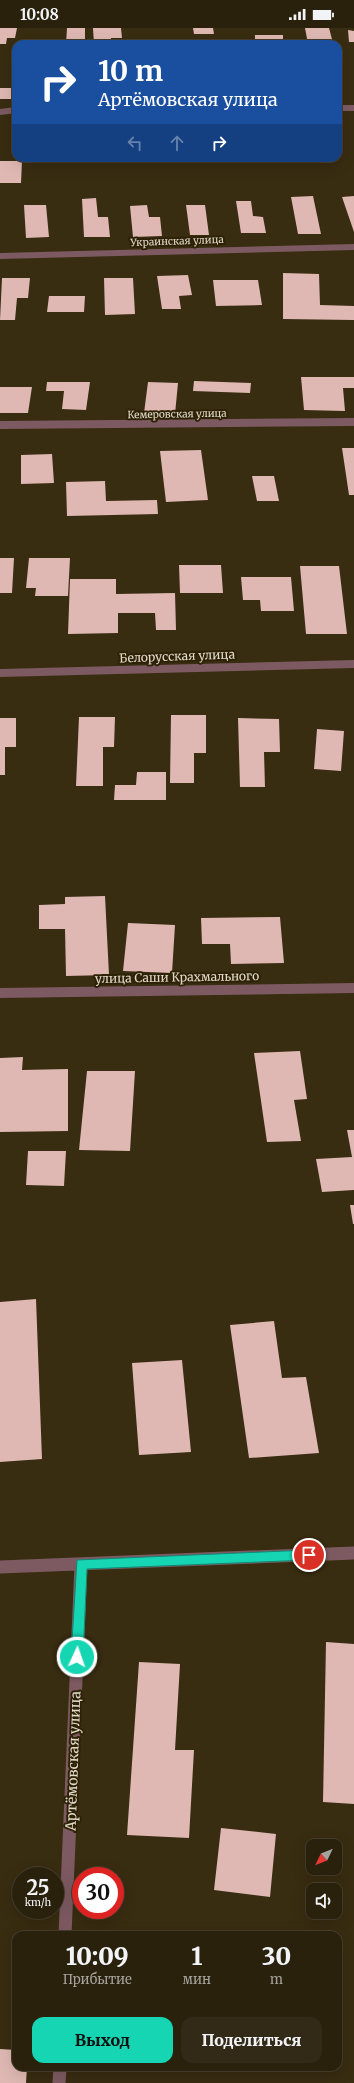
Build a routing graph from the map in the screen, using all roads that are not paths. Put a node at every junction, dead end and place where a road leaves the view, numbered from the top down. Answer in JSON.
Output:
{"nodes":[{"id":1,"x":342,"y":108,"type":"edge"},
{"id":2,"x":354,"y":108,"type":"edge"},
{"id":3,"x":12,"y":110,"type":"edge"},
{"id":4,"x":0,"y":112,"type":"edge"},
{"id":5,"x":354,"y":247,"type":"edge"},
{"id":6,"x":0,"y":256,"type":"edge"},
{"id":7,"x":354,"y":422,"type":"edge"},
{"id":8,"x":0,"y":425,"type":"edge"},
{"id":9,"x":354,"y":664,"type":"edge"},
{"id":10,"x":0,"y":673,"type":"edge"},
{"id":11,"x":354,"y":988,"type":"edge"},
{"id":12,"x":0,"y":993,"type":"edge"},
{"id":13,"x":354,"y":1553,"type":"edge"},
{"id":14,"x":81,"y":1564,"type":"junction"},
{"id":15,"x":0,"y":1567,"type":"edge"},
{"id":16,"x":65,"y":1931,"type":"edge"},
{"id":17,"x":60,"y":2071,"type":"edge"},
{"id":18,"x":59,"y":2083,"type":"edge"}],
"edges":[{"from":1,"to":2,"type":"street"},
{"from":3,"to":4,"type":"street"},
{"from":5,"to":6,"type":"street","name":"Украинская улица"},
{"from":7,"to":8,"type":"street","name":"Кемеровская улица"},
{"from":9,"to":10,"type":"street","name":"Белорусская улица"},
{"from":11,"to":12,"type":"street","name":"улица Саши Крахмального"},
{"from":13,"to":14,"type":"street"},
{"from":14,"to":15,"type":"street"},
{"from":14,"to":16,"type":"street","name":"Артёмовская улица"},
{"from":17,"to":18,"type":"street"}]}
